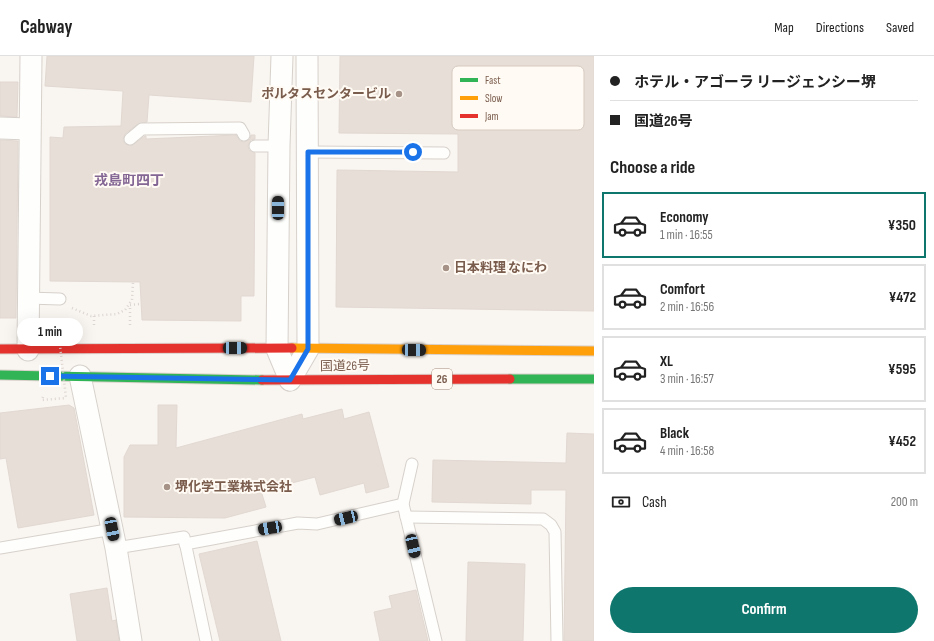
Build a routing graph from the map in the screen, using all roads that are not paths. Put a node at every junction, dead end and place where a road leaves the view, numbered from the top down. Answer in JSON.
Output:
{"nodes":[{"id":1,"x":31,"y":56,"type":"edge"},
{"id":2,"x":282,"y":56,"type":"edge"},
{"id":3,"x":308,"y":56,"type":"edge"},
{"id":4,"x":0,"y":128,"type":"edge"},
{"id":5,"x":30,"y":129,"type":"junction"},
{"id":6,"x":244,"y":135,"type":"dead end"},
{"id":7,"x":130,"y":139,"type":"dead end"},
{"id":8,"x":255,"y":146,"type":"dead end"},
{"id":9,"x":279,"y":146,"type":"junction"},
{"id":10,"x":308,"y":152,"type":"junction"},
{"id":11,"x":444,"y":153,"type":"dead end"},
{"id":12,"x":28,"y":298,"type":"junction"},
{"id":13,"x":60,"y":299,"type":"dead end"},
{"id":14,"x":0,"y":349,"type":"edge"},
{"id":15,"x":277,"y":349,"type":"junction"},
{"id":16,"x":308,"y":349,"type":"junction"},
{"id":17,"x":28,"y":350,"type":"junction"},
{"id":18,"x":594,"y":351,"type":"edge"},
{"id":19,"x":0,"y":375,"type":"edge"},
{"id":20,"x":80,"y":376,"type":"junction"},
{"id":21,"x":290,"y":380,"type":"junction"},
{"id":22,"x":594,"y":380,"type":"edge"},
{"id":23,"x":412,"y":464,"type":"dead end"},
{"id":24,"x":403,"y":504,"type":"junction"},
{"id":25,"x":406,"y":517,"type":"junction"},
{"id":26,"x":114,"y":538,"type":"junction"},
{"id":27,"x":185,"y":544,"type":"junction"},
{"id":28,"x":0,"y":548,"type":"edge"},
{"id":29,"x":131,"y":641,"type":"edge"},
{"id":30,"x":206,"y":641,"type":"edge"},
{"id":31,"x":436,"y":641,"type":"edge"},
{"id":32,"x":557,"y":641,"type":"edge"}],
"edges":[{"from":1,"to":5,"type":"street"},
{"from":2,"to":9,"type":"street"},
{"from":3,"to":10,"type":"street"},
{"from":4,"to":5,"type":"street"},
{"from":5,"to":12,"type":"street"},
{"from":6,"to":7,"type":"lane"},
{"from":8,"to":9,"type":"lane"},
{"from":9,"to":15,"type":"street"},
{"from":10,"to":11,"type":"lane"},
{"from":10,"to":16,"type":"street"},
{"from":12,"to":13,"type":"lane"},
{"from":12,"to":17,"type":"street"},
{"from":14,"to":17,"type":"highway","name":"国道26号","number":"26"},
{"from":15,"to":16,"type":"highway","name":"国道26号","number":"26"},
{"from":15,"to":17,"type":"highway","name":"国道26号","number":"26"},
{"from":15,"to":21,"type":"street"},
{"from":16,"to":18,"type":"highway","name":"国道26号","number":"26"},
{"from":16,"to":21,"type":"street"},
{"from":19,"to":20,"type":"highway","name":"国道26号","number":"26"},
{"from":20,"to":21,"type":"highway","name":"国道26号","number":"26"},
{"from":20,"to":26,"type":"street"},
{"from":21,"to":22,"type":"highway","name":"国道26号","number":"26"},
{"from":23,"to":24,"type":"lane"},
{"from":24,"to":25,"type":"lane"},
{"from":24,"to":27,"type":"lane"},
{"from":25,"to":31,"type":"lane"},
{"from":25,"to":32,"type":"lane"},
{"from":26,"to":27,"type":"lane"},
{"from":26,"to":28,"type":"lane"},
{"from":26,"to":29,"type":"street"},
{"from":27,"to":30,"type":"lane"}]}
